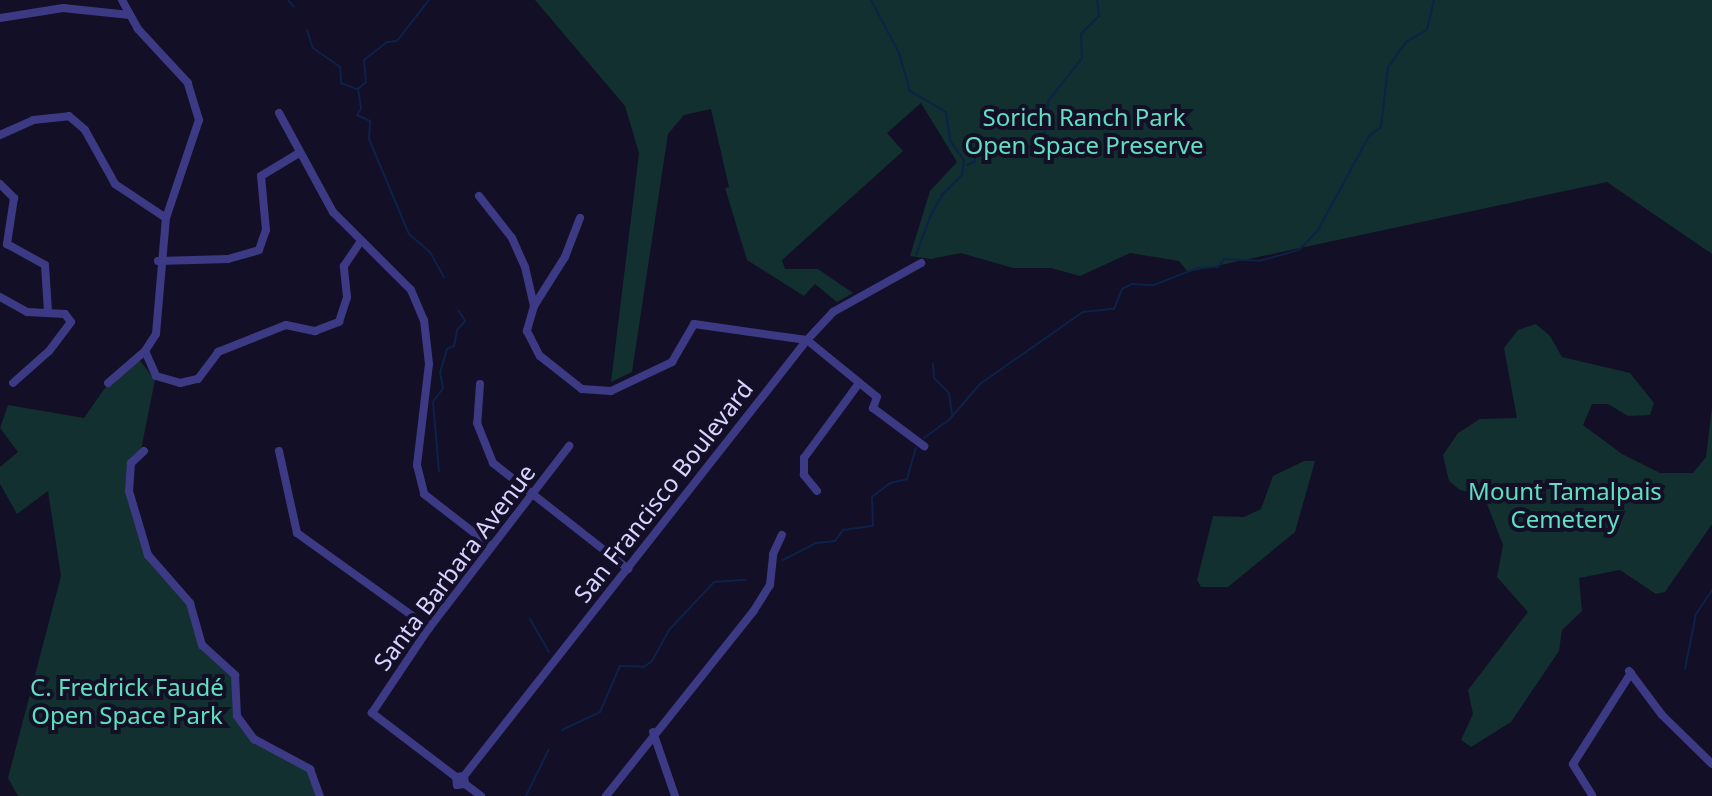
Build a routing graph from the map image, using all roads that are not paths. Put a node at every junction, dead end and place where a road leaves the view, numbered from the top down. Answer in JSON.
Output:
{"nodes":[{"id":1,"x":122,"y":0,"type":"edge"},
{"id":2,"x":130,"y":15,"type":"junction"},
{"id":3,"x":0,"y":18,"type":"edge"},
{"id":4,"x":279,"y":113,"type":"dead end"},
{"id":5,"x":0,"y":135,"type":"edge"},
{"id":6,"x":299,"y":153,"type":"junction"},
{"id":7,"x":0,"y":184,"type":"edge"},
{"id":8,"x":479,"y":196,"type":"dead end"},
{"id":9,"x":166,"y":218,"type":"junction"},
{"id":10,"x":580,"y":218,"type":"dead end"},
{"id":11,"x":361,"y":241,"type":"junction"},
{"id":12,"x":158,"y":261,"type":"junction"},
{"id":13,"x":921,"y":263,"type":"dead end"},
{"id":14,"x":0,"y":297,"type":"edge"},
{"id":15,"x":534,"y":306,"type":"junction"},
{"id":16,"x":48,"y":311,"type":"junction"},
{"id":17,"x":807,"y":340,"type":"junction"},
{"id":18,"x":145,"y":351,"type":"junction"},
{"id":19,"x":13,"y":383,"type":"dead end"},
{"id":20,"x":108,"y":383,"type":"dead end"},
{"id":21,"x":859,"y":383,"type":"junction"},
{"id":22,"x":480,"y":384,"type":"dead end"},
{"id":23,"x":569,"y":446,"type":"dead end"},
{"id":24,"x":924,"y":446,"type":"dead end"},
{"id":25,"x":144,"y":451,"type":"dead end"},
{"id":26,"x":279,"y":451,"type":"dead end"},
{"id":27,"x":817,"y":491,"type":"dead end"},
{"id":28,"x":531,"y":495,"type":"junction"},
{"id":29,"x":782,"y":535,"type":"dead end"},
{"id":30,"x":491,"y":546,"type":"junction"},
{"id":31,"x":628,"y":569,"type":"junction"},
{"id":32,"x":429,"y":628,"type":"junction"},
{"id":33,"x":653,"y":732,"type":"junction"},
{"id":34,"x":1711,"y":761,"type":"edge"},
{"id":35,"x":460,"y":781,"type":"junction"},
{"id":36,"x":1592,"y":795,"type":"edge"},
{"id":37,"x":320,"y":796,"type":"edge"},
{"id":38,"x":448,"y":796,"type":"edge"},
{"id":39,"x":481,"y":796,"type":"edge"},
{"id":40,"x":606,"y":796,"type":"edge"},
{"id":41,"x":675,"y":796,"type":"edge"}],
"edges":[{"from":1,"to":2,"type":"street"},
{"from":2,"to":3,"type":"street"},
{"from":2,"to":9,"type":"street"},
{"from":4,"to":6,"type":"street"},
{"from":5,"to":9,"type":"street"},
{"from":6,"to":11,"type":"street"},
{"from":6,"to":12,"type":"street"},
{"from":7,"to":16,"type":"street"},
{"from":8,"to":15,"type":"street"},
{"from":9,"to":12,"type":"street"},
{"from":10,"to":15,"type":"street"},
{"from":11,"to":18,"type":"street"},
{"from":11,"to":30,"type":"street"},
{"from":12,"to":18,"type":"street"},
{"from":13,"to":17,"type":"street","name":"San Francisco Boulevard"},
{"from":14,"to":16,"type":"street"},
{"from":15,"to":17,"type":"street"},
{"from":16,"to":19,"type":"street"},
{"from":17,"to":21,"type":"street"},
{"from":17,"to":31,"type":"street","name":"San Francisco Boulevard"},
{"from":18,"to":20,"type":"street"},
{"from":21,"to":24,"type":"street"},
{"from":21,"to":27,"type":"street"},
{"from":22,"to":28,"type":"street"},
{"from":23,"to":28,"type":"street","name":"Santa Barbara Avenue"},
{"from":25,"to":37,"type":"street"},
{"from":26,"to":32,"type":"street"},
{"from":28,"to":30,"type":"street","name":"Santa Barbara Avenue"},
{"from":28,"to":31,"type":"street"},
{"from":29,"to":33,"type":"street"},
{"from":30,"to":32,"type":"street","name":"Santa Barbara Avenue"},
{"from":31,"to":35,"type":"street","name":"San Francisco Boulevard"},
{"from":32,"to":35,"type":"street","name":"Santa Barbara Avenue"},
{"from":33,"to":40,"type":"street"},
{"from":33,"to":41,"type":"street"},
{"from":34,"to":36,"type":"street"},
{"from":35,"to":38,"type":"street","name":"San Francisco Boulevard"},
{"from":35,"to":39,"type":"street"}]}
